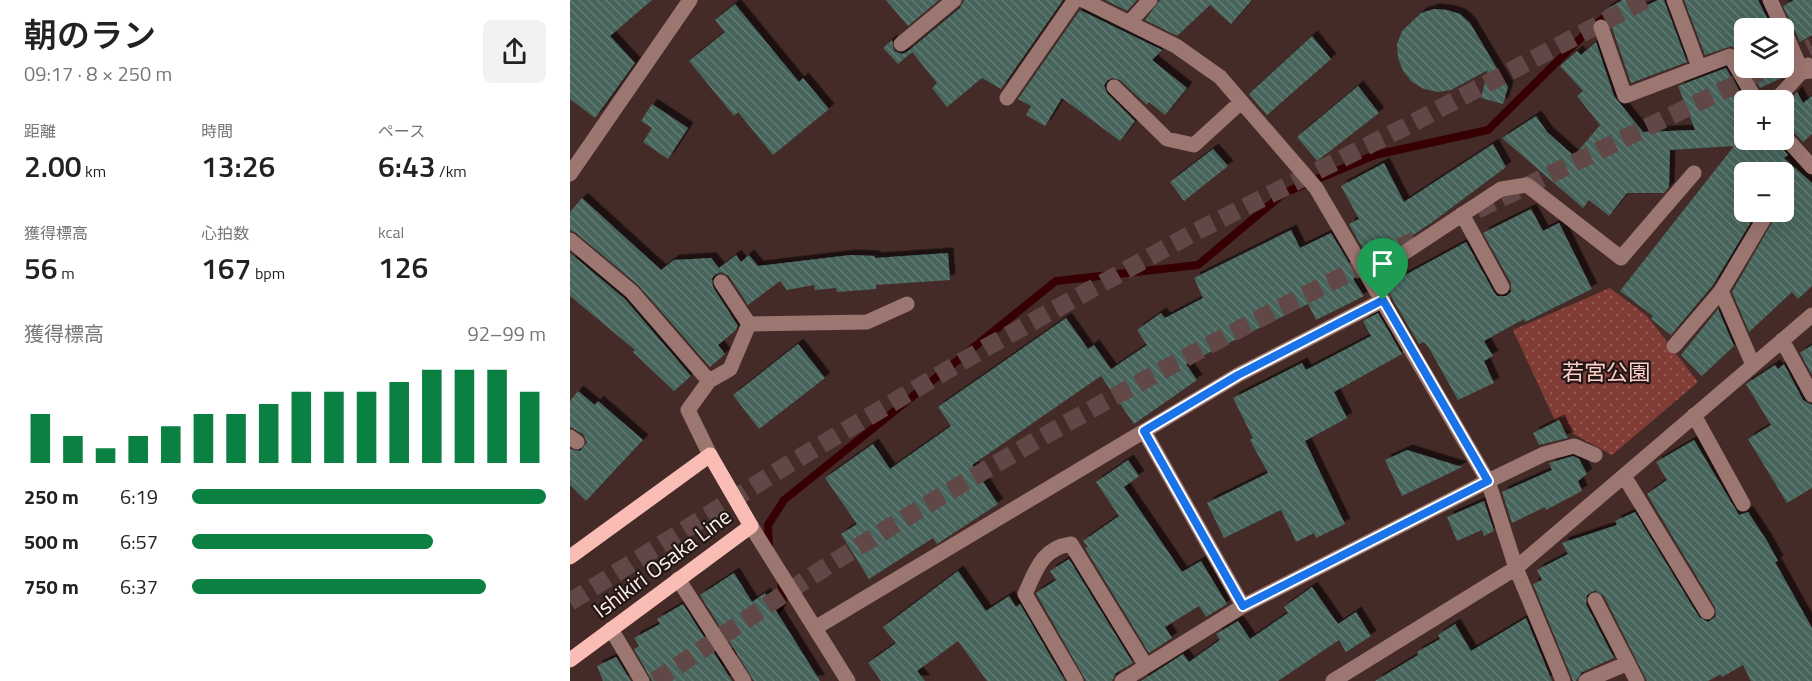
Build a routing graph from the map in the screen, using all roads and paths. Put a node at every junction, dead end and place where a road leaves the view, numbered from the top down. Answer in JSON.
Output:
{"nodes":[{"id":1,"x":690,"y":0,"type":"edge"},
{"id":2,"x":954,"y":0,"type":"edge"},
{"id":3,"x":1075,"y":0,"type":"edge"},
{"id":4,"x":1083,"y":0,"type":"edge"},
{"id":5,"x":1150,"y":0,"type":"edge"},
{"id":6,"x":1674,"y":0,"type":"edge"},
{"id":7,"x":1770,"y":0,"type":"edge"},
{"id":8,"x":1778,"y":18,"type":"edge"},
{"id":9,"x":1129,"y":23,"type":"junction"},
{"id":10,"x":1601,"y":27,"type":"dead end"},
{"id":11,"x":901,"y":44,"type":"dead end"},
{"id":12,"x":1794,"y":46,"type":"edge"},
{"id":13,"x":1699,"y":67,"type":"junction"},
{"id":14,"x":1809,"y":68,"type":"edge"},
{"id":15,"x":1114,"y":87,"type":"dead end"},
{"id":16,"x":1750,"y":90,"type":"edge"},
{"id":17,"x":1786,"y":90,"type":"edge"},
{"id":18,"x":1007,"y":98,"type":"dead end"},
{"id":19,"x":1241,"y":102,"type":"junction"},
{"id":20,"x":1794,"y":147,"type":"edge"},
{"id":21,"x":1812,"y":167,"type":"edge"},
{"id":22,"x":1694,"y":173,"type":"dead end"},
{"id":23,"x":570,"y":174,"type":"edge"},
{"id":24,"x":1462,"y":214,"type":"junction"},
{"id":25,"x":1762,"y":222,"type":"edge"},
{"id":26,"x":570,"y":240,"type":"edge"},
{"id":27,"x":1369,"y":276,"type":"junction"},
{"id":28,"x":721,"y":282,"type":"dead end"},
{"id":29,"x":1503,"y":287,"type":"dead end"},
{"id":30,"x":1722,"y":291,"type":"junction"},
{"id":31,"x":1383,"y":300,"type":"junction"},
{"id":32,"x":907,"y":304,"type":"dead end"},
{"id":33,"x":1812,"y":315,"type":"edge"},
{"id":34,"x":749,"y":324,"type":"junction"},
{"id":35,"x":1782,"y":340,"type":"junction"},
{"id":36,"x":1674,"y":346,"type":"dead end"},
{"id":37,"x":1753,"y":365,"type":"junction"},
{"id":38,"x":709,"y":381,"type":"junction"},
{"id":39,"x":1812,"y":395,"type":"edge"},
{"id":40,"x":1694,"y":415,"type":"junction"},
{"id":41,"x":1144,"y":431,"type":"junction"},
{"id":42,"x":710,"y":455,"type":"junction"},
{"id":43,"x":1595,"y":455,"type":"dead end"},
{"id":44,"x":1624,"y":476,"type":"junction"},
{"id":45,"x":1488,"y":481,"type":"junction"},
{"id":46,"x":1743,"y":504,"type":"dead end"},
{"id":47,"x":751,"y":526,"type":"junction"},
{"id":48,"x":570,"y":556,"type":"edge"},
{"id":49,"x":1516,"y":568,"type":"junction"},
{"id":50,"x":678,"y":579,"type":"junction"},
{"id":51,"x":1595,"y":600,"type":"dead end"},
{"id":52,"x":1243,"y":606,"type":"junction"},
{"id":53,"x":1707,"y":612,"type":"dead end"},
{"id":54,"x":814,"y":628,"type":"junction"},
{"id":55,"x":611,"y":630,"type":"junction"},
{"id":56,"x":570,"y":660,"type":"edge"},
{"id":57,"x":1628,"y":663,"type":"junction"},
{"id":58,"x":1146,"y":666,"type":"junction"},
{"id":59,"x":642,"y":681,"type":"edge"},
{"id":60,"x":744,"y":681,"type":"edge"},
{"id":61,"x":848,"y":681,"type":"edge"},
{"id":62,"x":1076,"y":681,"type":"edge"},
{"id":63,"x":1122,"y":681,"type":"edge"},
{"id":64,"x":1333,"y":681,"type":"edge"},
{"id":65,"x":1563,"y":681,"type":"edge"},
{"id":66,"x":1586,"y":681,"type":"edge"},
{"id":67,"x":1637,"y":681,"type":"edge"}],
"edges":[{"from":1,"to":23,"type":"street"},
{"from":2,"to":11,"type":"street"},
{"from":3,"to":18,"type":"street"},
{"from":4,"to":9,"type":"street"},
{"from":5,"to":9,"type":"street"},
{"from":6,"to":13,"type":"street"},
{"from":7,"to":8,"type":"street"},
{"from":9,"to":19,"type":"street"},
{"from":10,"to":13,"type":"street"},
{"from":12,"to":14,"type":"street"},
{"from":13,"to":16,"type":"street"},
{"from":14,"to":17,"type":"street"},
{"from":15,"to":19,"type":"street"},
{"from":19,"to":27,"type":"street"},
{"from":20,"to":21,"type":"street"},
{"from":22,"to":24,"type":"street"},
{"from":24,"to":27,"type":"street"},
{"from":24,"to":29,"type":"street"},
{"from":25,"to":30,"type":"street"},
{"from":26,"to":38,"type":"street"},
{"from":27,"to":31,"type":"street"},
{"from":28,"to":34,"type":"street"},
{"from":30,"to":36,"type":"street"},
{"from":30,"to":37,"type":"street"},
{"from":31,"to":41,"type":"street"},
{"from":31,"to":45,"type":"street"},
{"from":32,"to":34,"type":"street"},
{"from":33,"to":35,"type":"street"},
{"from":34,"to":38,"type":"street"},
{"from":35,"to":37,"type":"street"},
{"from":35,"to":39,"type":"street"},
{"from":37,"to":40,"type":"street"},
{"from":38,"to":42,"type":"street"},
{"from":40,"to":44,"type":"street"},
{"from":40,"to":46,"type":"street"},
{"from":41,"to":52,"type":"street"},
{"from":41,"to":54,"type":"street"},
{"from":42,"to":47,"type":"main road","name":"Ishikiri Osaka Line"},
{"from":42,"to":48,"type":"main road"},
{"from":43,"to":45,"type":"street"},
{"from":44,"to":49,"type":"street"},
{"from":44,"to":53,"type":"street"},
{"from":45,"to":49,"type":"street"},
{"from":45,"to":52,"type":"street"},
{"from":47,"to":50,"type":"main road","name":"Ishikiri Osaka Line"},
{"from":47,"to":54,"type":"street"},
{"from":49,"to":64,"type":"street"},
{"from":49,"to":65,"type":"street"},
{"from":50,"to":55,"type":"main road","name":"Ishikiri Osaka Line"},
{"from":50,"to":60,"type":"street"},
{"from":51,"to":57,"type":"street"},
{"from":52,"to":58,"type":"street"},
{"from":54,"to":61,"type":"street"},
{"from":55,"to":56,"type":"main road","name":"Ishikiri Osaka Line"},
{"from":55,"to":59,"type":"street"},
{"from":57,"to":66,"type":"street"},
{"from":57,"to":67,"type":"street"},
{"from":58,"to":62,"type":"street"},
{"from":58,"to":63,"type":"street"}]}
